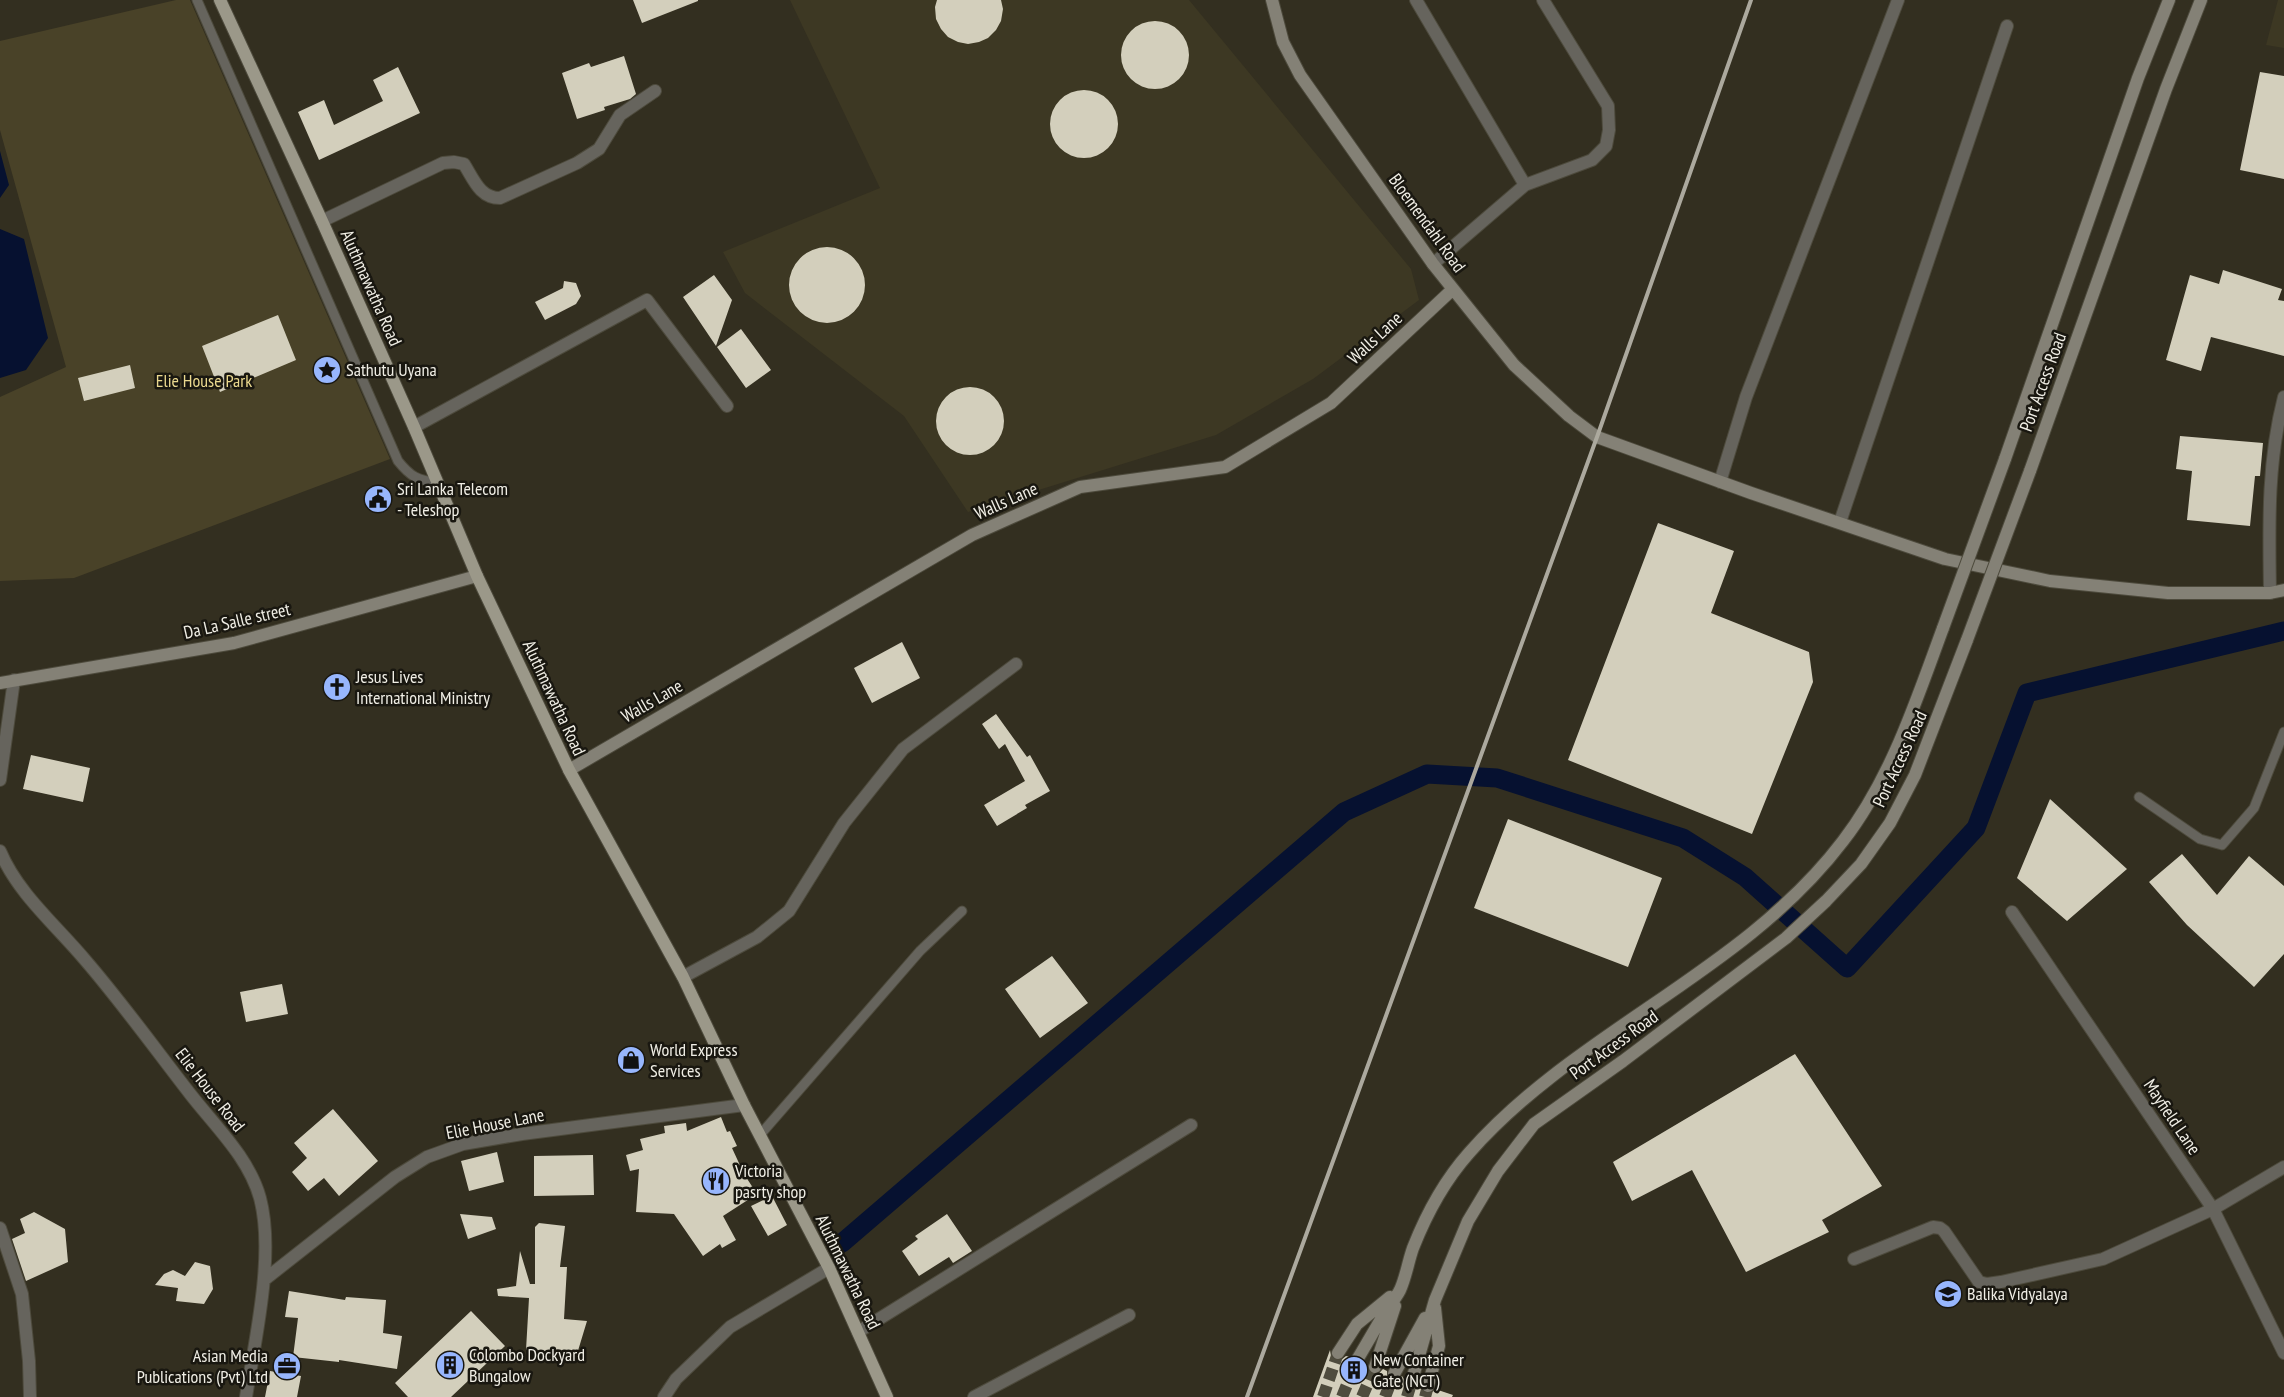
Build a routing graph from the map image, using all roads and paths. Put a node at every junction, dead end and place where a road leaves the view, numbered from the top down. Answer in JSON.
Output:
{"nodes":[{"id":1,"x":197,"y":0,"type":"edge"},
{"id":2,"x":220,"y":0,"type":"edge"},
{"id":3,"x":1272,"y":0,"type":"edge"},
{"id":4,"x":1416,"y":0,"type":"edge"},
{"id":5,"x":1543,"y":0,"type":"edge"},
{"id":6,"x":1898,"y":0,"type":"edge"},
{"id":7,"x":2169,"y":0,"type":"edge"},
{"id":8,"x":2201,"y":0,"type":"edge"},
{"id":9,"x":2007,"y":26,"type":"dead end"},
{"id":10,"x":655,"y":91,"type":"dead end"},
{"id":11,"x":1525,"y":185,"type":"junction"},
{"id":12,"x":322,"y":221,"type":"junction"},
{"id":13,"x":1433,"y":264,"type":"junction"},
{"id":14,"x":1453,"y":289,"type":"junction"},
{"id":15,"x":2284,"y":397,"type":"edge"},
{"id":16,"x":728,"y":406,"type":"dead end"},
{"id":17,"x":414,"y":427,"type":"junction"},
{"id":18,"x":437,"y":482,"type":"junction"},
{"id":19,"x":1720,"y":482,"type":"junction"},
{"id":20,"x":1840,"y":522,"type":"junction"},
{"id":21,"x":477,"y":576,"type":"junction"},
{"id":22,"x":2284,"y":590,"type":"edge"},
{"id":23,"x":2270,"y":593,"type":"junction"},
{"id":24,"x":1016,"y":664,"type":"dead end"},
{"id":25,"x":14,"y":680,"type":"junction"},
{"id":26,"x":0,"y":683,"type":"edge"},
{"id":27,"x":2284,"y":732,"type":"edge"},
{"id":28,"x":569,"y":770,"type":"junction"},
{"id":29,"x":0,"y":780,"type":"edge"},
{"id":30,"x":2138,"y":797,"type":"dead end"},
{"id":31,"x":0,"y":851,"type":"edge"},
{"id":32,"x":962,"y":911,"type":"dead end"},
{"id":33,"x":2012,"y":912,"type":"dead end"},
{"id":34,"x":683,"y":977,"type":"junction"},
{"id":35,"x":744,"y":1105,"type":"junction"},
{"id":36,"x":1191,"y":1125,"type":"dead end"},
{"id":37,"x":760,"y":1135,"type":"junction"},
{"id":38,"x":2284,"y":1167,"type":"edge"},
{"id":39,"x":2213,"y":1209,"type":"junction"},
{"id":40,"x":0,"y":1228,"type":"edge"},
{"id":41,"x":1854,"y":1260,"type":"dead end"},
{"id":42,"x":829,"y":1268,"type":"junction"},
{"id":43,"x":264,"y":1280,"type":"junction"},
{"id":44,"x":1400,"y":1290,"type":"junction"},
{"id":45,"x":1435,"y":1300,"type":"junction"},
{"id":46,"x":1129,"y":1315,"type":"dead end"},
{"id":47,"x":858,"y":1332,"type":"junction"},
{"id":48,"x":1338,"y":1353,"type":"tunnel mouth"},
{"id":49,"x":2284,"y":1353,"type":"edge"},
{"id":50,"x":1357,"y":1360,"type":"tunnel mouth"},
{"id":51,"x":1375,"y":1367,"type":"tunnel mouth"},
{"id":52,"x":1394,"y":1374,"type":"tunnel mouth"},
{"id":53,"x":1412,"y":1380,"type":"tunnel mouth"},
{"id":54,"x":1428,"y":1386,"type":"tunnel mouth"},
{"id":55,"x":30,"y":1397,"type":"edge"},
{"id":56,"x":246,"y":1397,"type":"edge"},
{"id":57,"x":664,"y":1397,"type":"edge"},
{"id":58,"x":887,"y":1397,"type":"edge"},
{"id":59,"x":974,"y":1397,"type":"edge"}],
"edges":[{"from":1,"to":18,"type":"lane"},
{"from":2,"to":12,"type":"main road","name":"Aluthmawatha Road"},
{"from":3,"to":13,"type":"main road","name":"Bloemendahl Road"},
{"from":4,"to":11,"type":"street"},
{"from":5,"to":11,"type":"street"},
{"from":6,"to":19,"type":"street"},
{"from":7,"to":44,"type":"main road","name":"Port Access Road","bridge":true},
{"from":8,"to":45,"type":"main road","name":"Port Access Road","bridge":true},
{"from":9,"to":20,"type":"street"},
{"from":10,"to":12,"type":"street"},
{"from":11,"to":13,"type":"street"},
{"from":12,"to":17,"type":"main road","name":"Aluthmawatha Road"},
{"from":13,"to":14,"type":"main road","name":"Bloemendahl Road"},
{"from":14,"to":19,"type":"main road","name":"Bloemendahl Road"},
{"from":14,"to":28,"type":"main road","name":"Walls Lane"},
{"from":15,"to":23,"type":"street"},
{"from":16,"to":17,"type":"street"},
{"from":17,"to":18,"type":"main road","name":"Aluthmawatha Road"},
{"from":18,"to":21,"type":"main road","name":"Aluthmawatha Road"},
{"from":19,"to":20,"type":"main road","name":"Bloemendahl Road"},
{"from":20,"to":23,"type":"main road","name":"Bloemendahl Road"},
{"from":21,"to":25,"type":"main road","name":"Da La Salle street"},
{"from":21,"to":28,"type":"main road","name":"Aluthmawatha Road"},
{"from":22,"to":23,"type":"main road","name":"Bloemendahl Road"},
{"from":24,"to":34,"type":"street"},
{"from":25,"to":26,"type":"main road","name":"Da La Salle street"},
{"from":25,"to":29,"type":"street"},
{"from":27,"to":30,"type":"lane"},
{"from":28,"to":34,"type":"main road","name":"Aluthmawatha Road"},
{"from":31,"to":43,"type":"street","name":"Elie House Road"},
{"from":32,"to":37,"type":"lane"},
{"from":33,"to":39,"type":"street","name":"Mayfield Lane"},
{"from":34,"to":35,"type":"main road","name":"Aluthmawatha Road"},
{"from":35,"to":37,"type":"main road","name":"Aluthmawatha Road"},
{"from":35,"to":43,"type":"street","name":"Elie House Lane"},
{"from":36,"to":47,"type":"street"},
{"from":37,"to":42,"type":"main road","name":"Aluthmawatha Road"},
{"from":38,"to":39,"type":"street"},
{"from":39,"to":41,"type":"street"},
{"from":39,"to":49,"type":"street","name":"Mayfield Lane"},
{"from":40,"to":55,"type":"street"},
{"from":42,"to":47,"type":"main road","name":"Aluthmawatha Road"},
{"from":42,"to":57,"type":"street"},
{"from":43,"to":56,"type":"street","name":"Elie House Road"},
{"from":44,"to":48,"type":"main road"},
{"from":44,"to":50,"type":"main road","name":"Port Access Road"},
{"from":44,"to":51,"type":"main road"},
{"from":45,"to":52,"type":"main road"},
{"from":45,"to":53,"type":"main road","name":"Port Access Road"},
{"from":45,"to":54,"type":"main road"},
{"from":46,"to":59,"type":"street"},
{"from":47,"to":58,"type":"main road","name":"Aluthmawatha Road"}]}
